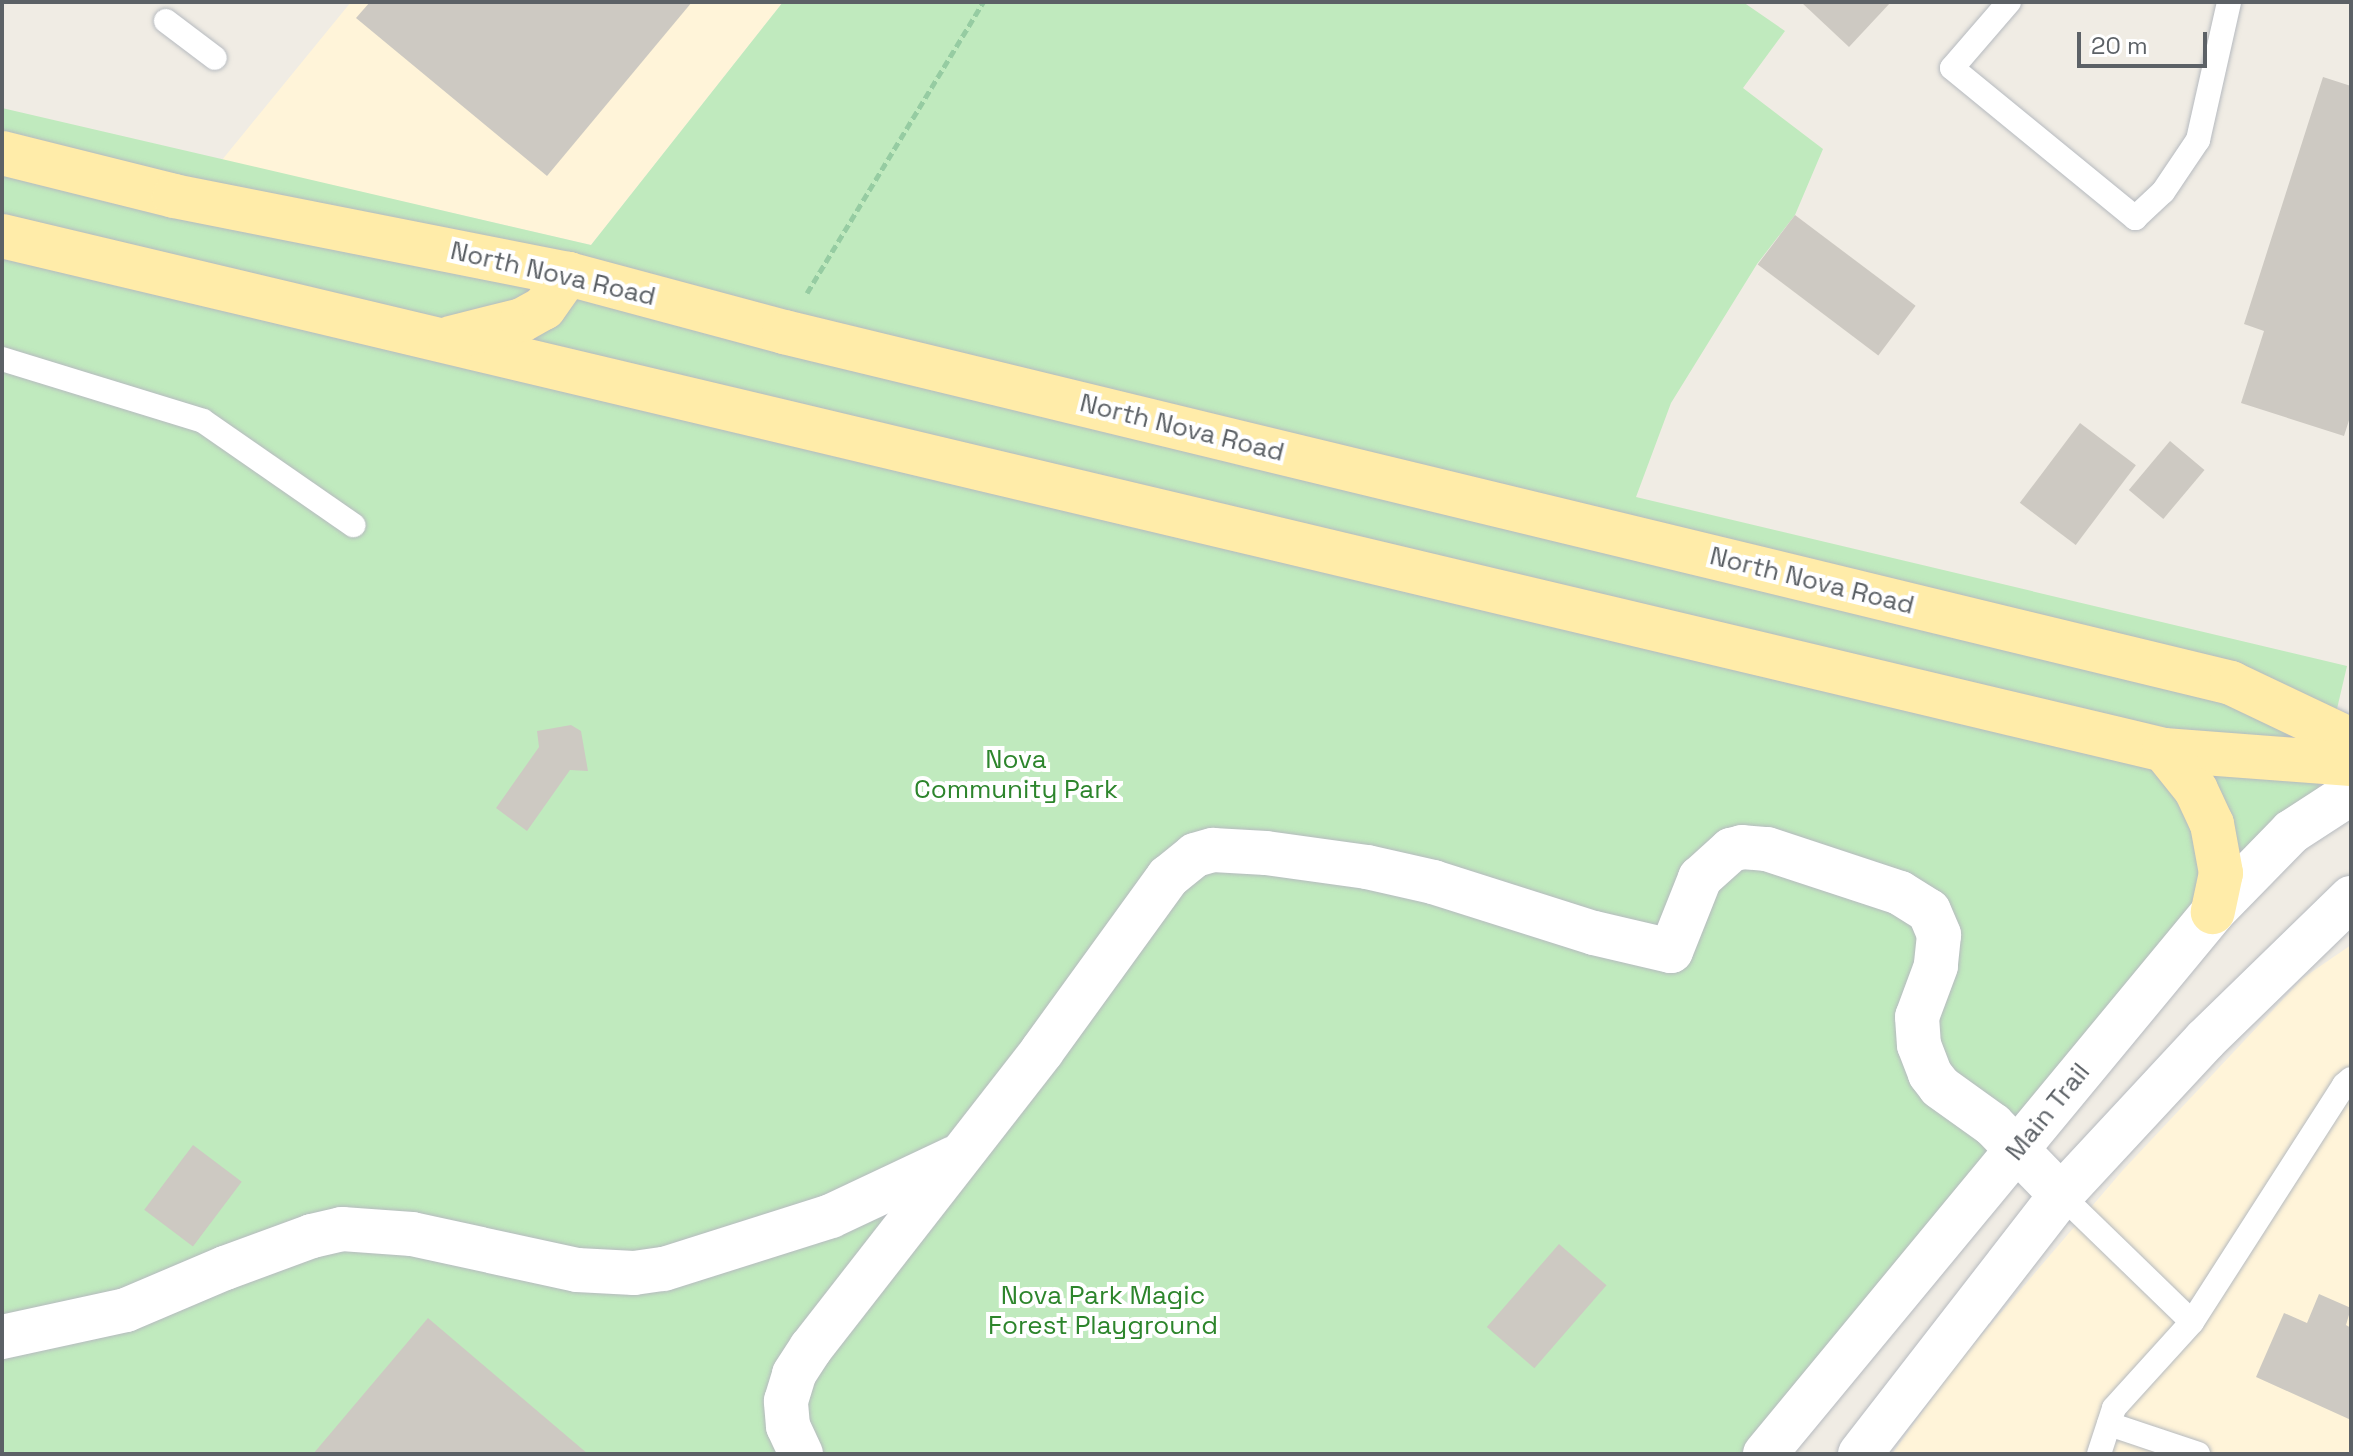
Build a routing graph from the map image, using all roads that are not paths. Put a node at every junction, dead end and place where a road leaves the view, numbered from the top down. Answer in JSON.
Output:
{"nodes":[{"id":1,"x":2009,"y":2,"type":"edge"},
{"id":2,"x":2229,"y":2,"type":"edge"},
{"id":3,"x":166,"y":21,"type":"dead end"},
{"id":4,"x":215,"y":58,"type":"dead end"},
{"id":5,"x":2,"y":153,"type":"edge"},
{"id":6,"x":2,"y":236,"type":"edge"},
{"id":7,"x":568,"y":274,"type":"junction"},
{"id":8,"x":439,"y":340,"type":"junction"},
{"id":9,"x":2,"y":359,"type":"edge"},
{"id":10,"x":353,"y":525,"type":"dead end"},
{"id":11,"x":2351,"y":740,"type":"edge"},
{"id":12,"x":2164,"y":750,"type":"junction"},
{"id":13,"x":2351,"y":764,"type":"edge"},
{"id":14,"x":2351,"y":793,"type":"edge"},
{"id":15,"x":2351,"y":898,"type":"edge"},
{"id":16,"x":2213,"y":912,"type":"junction"},
{"id":17,"x":2351,"y":1079,"type":"edge"},
{"id":18,"x":2016,"y":1152,"type":"junction"},
{"id":19,"x":963,"y":1153,"type":"junction"},
{"id":20,"x":2061,"y":1195,"type":"junction"},
{"id":21,"x":2192,"y":1322,"type":"junction"},
{"id":22,"x":2,"y":1337,"type":"edge"},
{"id":23,"x":2109,"y":1424,"type":"junction"},
{"id":24,"x":801,"y":1454,"type":"edge"},
{"id":25,"x":1765,"y":1454,"type":"edge"},
{"id":26,"x":1860,"y":1454,"type":"edge"},
{"id":27,"x":2099,"y":1454,"type":"edge"},
{"id":28,"x":2198,"y":1454,"type":"edge"}],
"edges":[{"from":1,"to":2,"type":"lane"},
{"from":3,"to":4,"type":"lane"},
{"from":5,"to":7,"type":"main road","name":"North Nova Road"},
{"from":6,"to":8,"type":"main road"},
{"from":7,"to":8,"type":"main road"},
{"from":7,"to":11,"type":"main road","name":"North Nova Road"},
{"from":8,"to":12,"type":"main road"},
{"from":9,"to":10,"type":"lane"},
{"from":12,"to":13,"type":"main road"},
{"from":12,"to":16,"type":"main road"},
{"from":14,"to":16,"type":"street","name":"Main Trail"},
{"from":15,"to":20,"type":"street"},
{"from":16,"to":18,"type":"street","name":"Main Trail"},
{"from":17,"to":21,"type":"lane"},
{"from":18,"to":19,"type":"street"},
{"from":18,"to":20,"type":"street"},
{"from":18,"to":25,"type":"street","name":"Main Trail"},
{"from":19,"to":22,"type":"street"},
{"from":19,"to":24,"type":"street"},
{"from":20,"to":21,"type":"lane"},
{"from":20,"to":26,"type":"street"},
{"from":21,"to":23,"type":"lane"},
{"from":23,"to":27,"type":"lane"},
{"from":23,"to":28,"type":"lane"}]}
